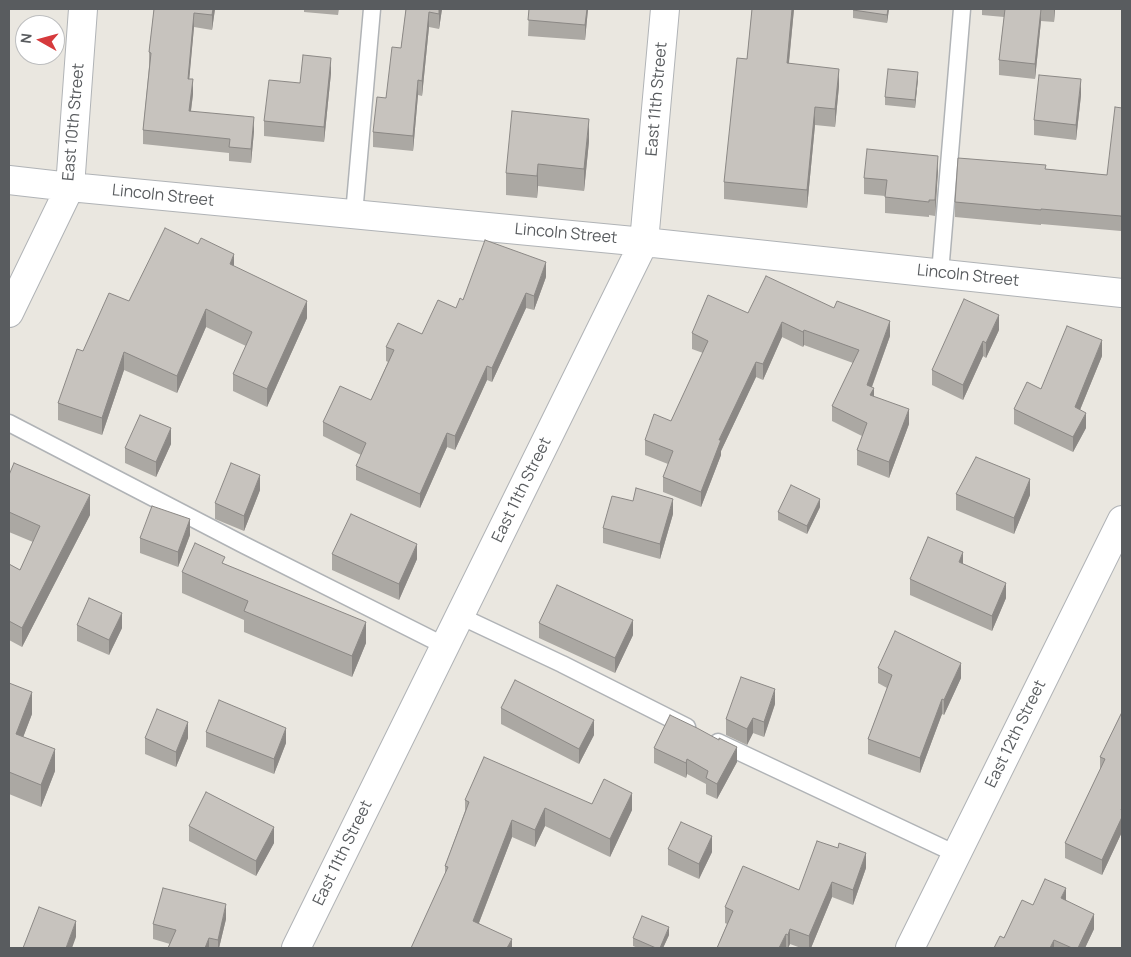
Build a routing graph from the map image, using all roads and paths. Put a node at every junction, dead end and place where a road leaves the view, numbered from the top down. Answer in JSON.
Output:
{"nodes":[{"id":1,"x":83,"y":9,"type":"edge"},
{"id":2,"x":372,"y":9,"type":"edge"},
{"id":3,"x":665,"y":9,"type":"edge"},
{"id":4,"x":962,"y":9,"type":"edge"},
{"id":5,"x":9,"y":180,"type":"edge"},
{"id":6,"x":70,"y":187,"type":"junction"},
{"id":7,"x":354,"y":214,"type":"junction"},
{"id":8,"x":644,"y":242,"type":"junction"},
{"id":9,"x":940,"y":274,"type":"junction"},
{"id":10,"x":1122,"y":293,"type":"edge"},
{"id":11,"x":9,"y":312,"type":"edge"},
{"id":12,"x":9,"y":423,"type":"edge"},
{"id":13,"x":1122,"y":520,"type":"edge"},
{"id":14,"x":460,"y":616,"type":"junction"},
{"id":15,"x":445,"y":646,"type":"junction"},
{"id":16,"x":956,"y":854,"type":"junction"},
{"id":17,"x":296,"y":948,"type":"edge"},
{"id":18,"x":910,"y":948,"type":"edge"}],
"edges":[{"from":1,"to":6,"type":"street","name":"East 10th Street"},
{"from":2,"to":7,"type":"lane"},
{"from":3,"to":8,"type":"street","name":"East 11th Street"},
{"from":4,"to":9,"type":"lane"},
{"from":5,"to":6,"type":"street","name":"Lincoln Street"},
{"from":6,"to":7,"type":"street","name":"Lincoln Street"},
{"from":6,"to":11,"type":"street","name":"East 10th Street"},
{"from":7,"to":8,"type":"street","name":"Lincoln Street"},
{"from":8,"to":9,"type":"street","name":"Lincoln Street"},
{"from":8,"to":14,"type":"street","name":"East 11th Street"},
{"from":9,"to":10,"type":"street","name":"Lincoln Street"},
{"from":12,"to":15,"type":"lane"},
{"from":13,"to":16,"type":"street","name":"East 12th Street"},
{"from":14,"to":15,"type":"street","name":"East 11th Street"},
{"from":14,"to":16,"type":"lane"},
{"from":15,"to":17,"type":"street","name":"East 11th Street"},
{"from":16,"to":18,"type":"street","name":"East 12th Street"}]}
